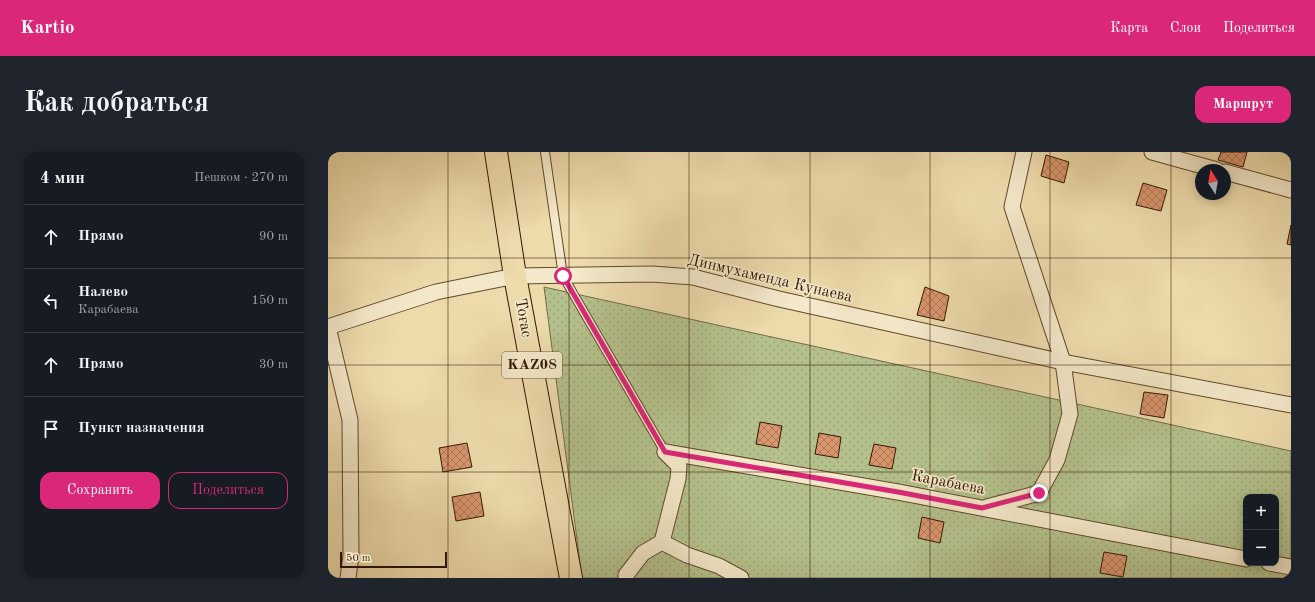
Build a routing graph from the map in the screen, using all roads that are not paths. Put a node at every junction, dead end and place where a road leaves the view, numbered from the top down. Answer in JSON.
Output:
{"nodes":[{"id":1,"x":496,"y":152,"type":"edge"},
{"id":2,"x":545,"y":152,"type":"edge"},
{"id":3,"x":1024,"y":152,"type":"edge"},
{"id":4,"x":1152,"y":152,"type":"edge"},
{"id":5,"x":1195,"y":164,"type":"edge"},
{"id":6,"x":1231,"y":174,"type":"edge"},
{"id":7,"x":1291,"y":190,"type":"edge"},
{"id":8,"x":515,"y":276,"type":"junction"},
{"id":9,"x":563,"y":276,"type":"junction"},
{"id":10,"x":328,"y":327,"type":"edge"},
{"id":11,"x":1063,"y":362,"type":"junction"},
{"id":12,"x":1291,"y":405,"type":"edge"},
{"id":13,"x":665,"y":452,"type":"junction"},
{"id":14,"x":982,"y":508,"type":"junction"},
{"id":15,"x":662,"y":542,"type":"junction"},
{"id":16,"x":1243,"y":557,"type":"edge"},
{"id":17,"x":1279,"y":565,"type":"edge"},
{"id":18,"x":1291,"y":567,"type":"edge"},
{"id":19,"x":348,"y":578,"type":"edge"},
{"id":20,"x":571,"y":578,"type":"edge"},
{"id":21,"x":626,"y":578,"type":"edge"},
{"id":22,"x":741,"y":578,"type":"edge"}],
"edges":[{"from":1,"to":8,"type":"highway","name":"Тоғас","number":"KAZ08"},
{"from":2,"to":9,"type":"lane"},
{"from":3,"to":11,"type":"street"},
{"from":4,"to":5,"type":"street"},
{"from":6,"to":7,"type":"street"},
{"from":8,"to":9,"type":"street","name":"Динмухаменда Кунаева"},
{"from":8,"to":10,"type":"street","name":"Динмухаменда Кунаева"},
{"from":8,"to":20,"type":"highway","name":"Тоғас","number":"KAZ08"},
{"from":9,"to":11,"type":"street","name":"Динмухаменда Кунаева"},
{"from":9,"to":13,"type":"lane"},
{"from":10,"to":19,"type":"street"},
{"from":11,"to":12,"type":"street","name":"Динмухаменда Кунаева"},
{"from":11,"to":14,"type":"street"},
{"from":13,"to":14,"type":"street","name":"Карабаева"},
{"from":13,"to":15,"type":"street"},
{"from":14,"to":16,"type":"street","name":"Карабаева"},
{"from":15,"to":21,"type":"street"},
{"from":15,"to":22,"type":"street"},
{"from":17,"to":18,"type":"street"}]}
